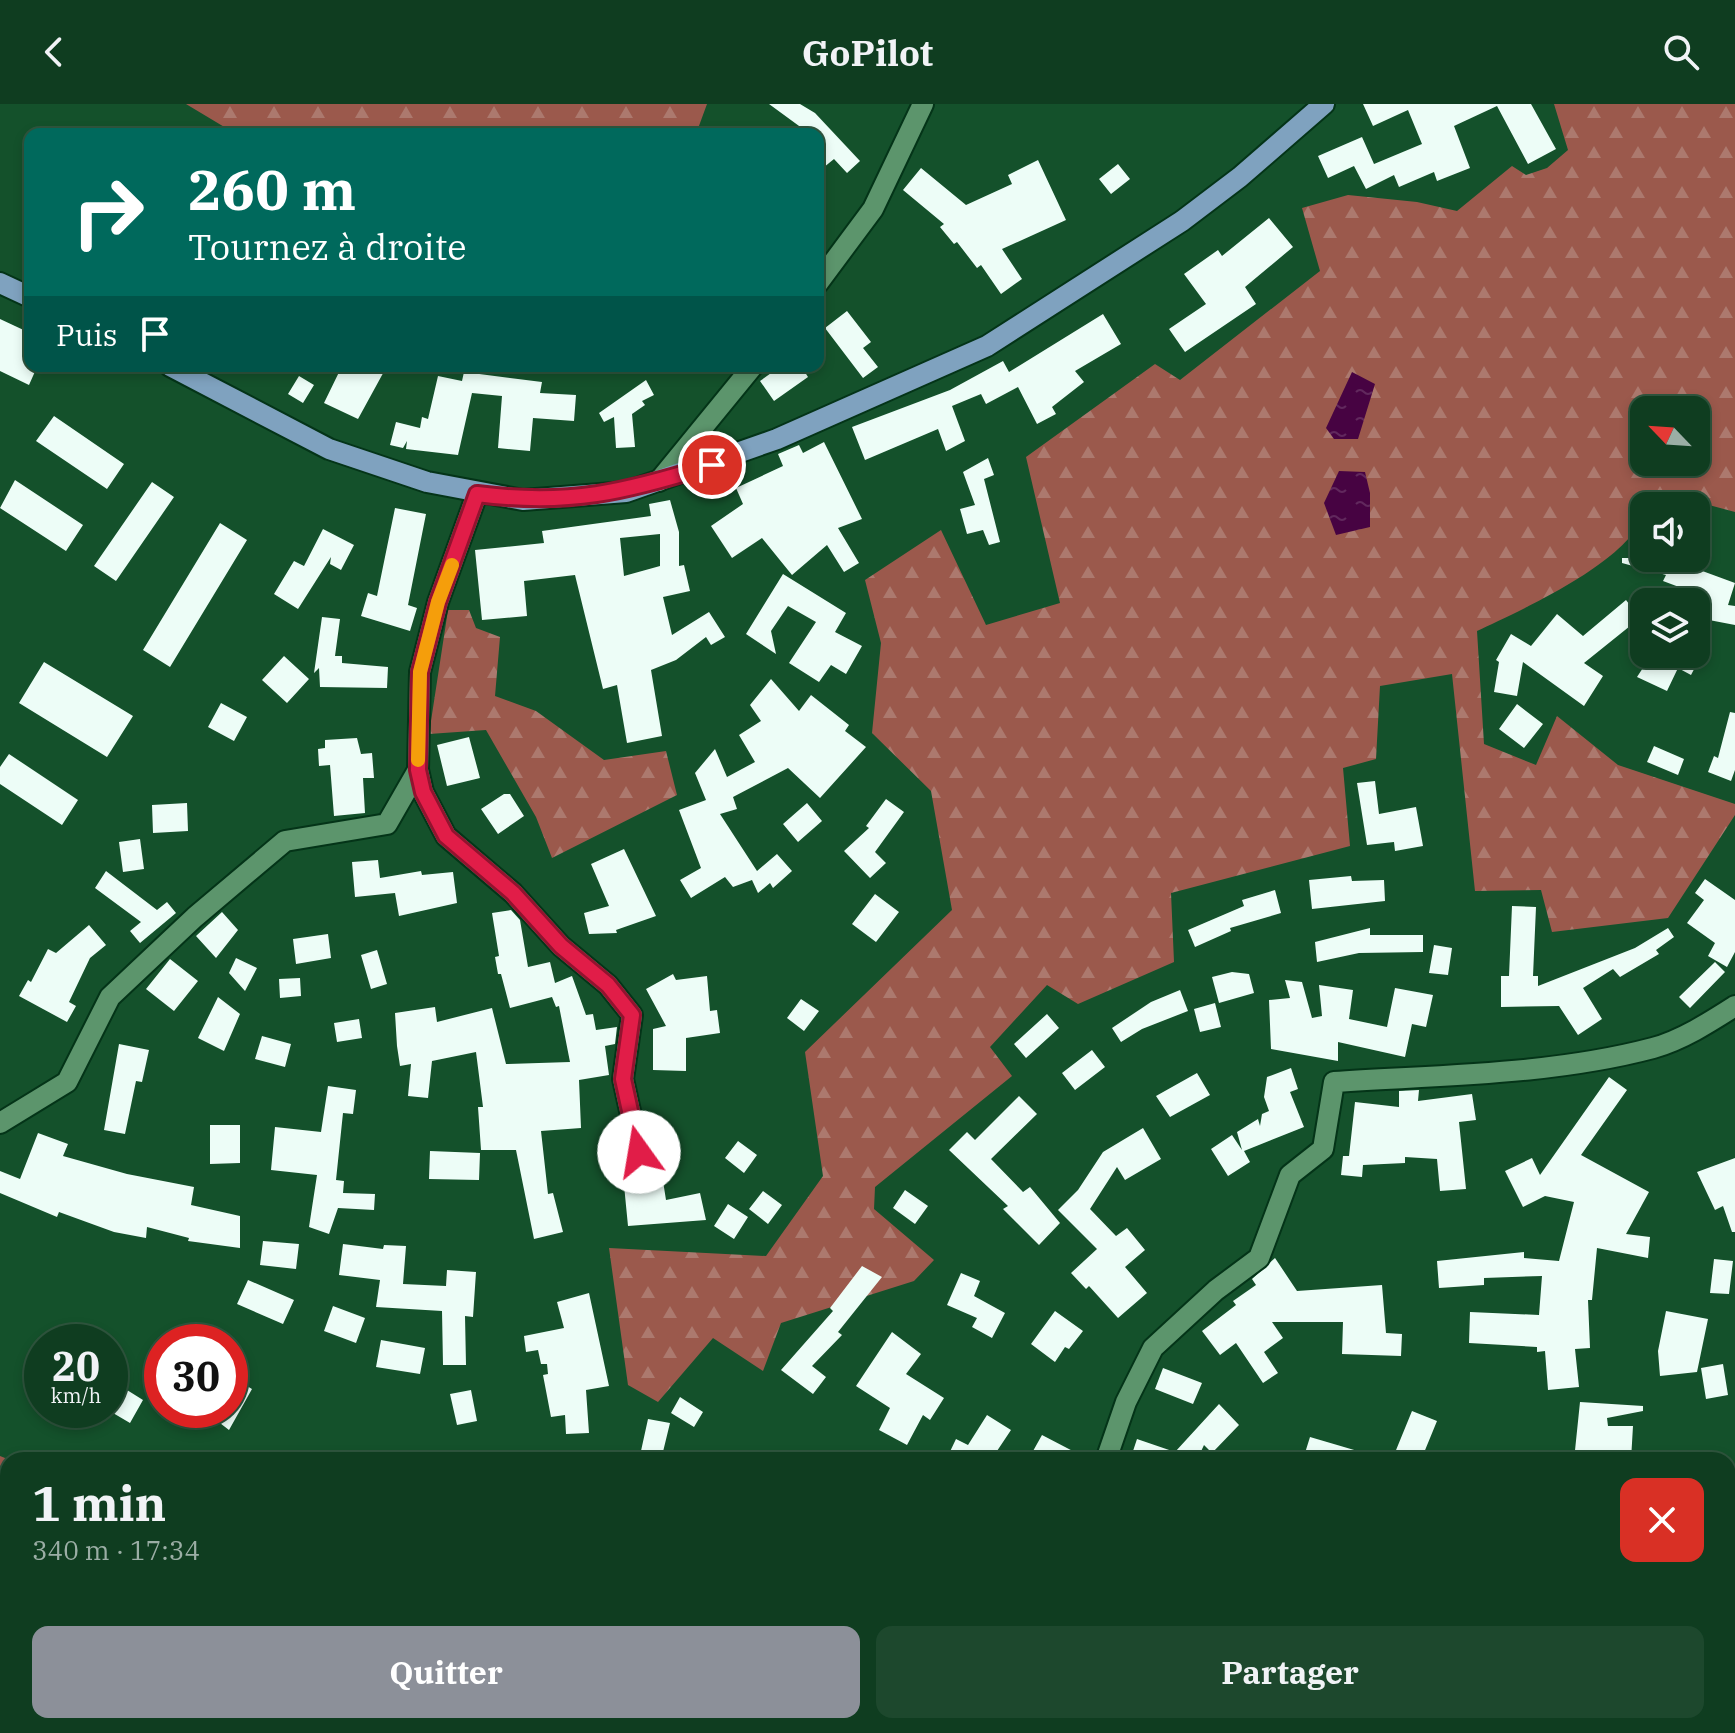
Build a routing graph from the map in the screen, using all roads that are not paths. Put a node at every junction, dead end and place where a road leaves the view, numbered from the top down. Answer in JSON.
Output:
{"nodes":[{"id":1,"x":923,"y":104,"type":"edge"},
{"id":2,"x":1324,"y":104,"type":"edge"},
{"id":3,"x":824,"y":275,"type":"edge"},
{"id":4,"x":0,"y":283,"type":"edge"},
{"id":5,"x":24,"y":294,"type":"edge"},
{"id":6,"x":181,"y":372,"type":"edge"},
{"id":7,"x":748,"y":372,"type":"edge"},
{"id":8,"x":659,"y":481,"type":"junction"},
{"id":9,"x":477,"y":494,"type":"junction"},
{"id":10,"x":418,"y":770,"type":"junction"},
{"id":11,"x":1735,"y":1006,"type":"edge"},
{"id":12,"x":0,"y":1123,"type":"edge"},
{"id":13,"x":639,"y":1152,"type":"dead end"},
{"id":14,"x":1109,"y":1452,"type":"edge"}],
"edges":[{"from":1,"to":3,"type":"street"},
{"from":2,"to":8,"type":"main road"},
{"from":4,"to":5,"type":"main road"},
{"from":6,"to":9,"type":"main road"},
{"from":7,"to":8,"type":"street"},
{"from":8,"to":9,"type":"main road"},
{"from":9,"to":10,"type":"street"},
{"from":10,"to":12,"type":"street"},
{"from":10,"to":13,"type":"street"},
{"from":11,"to":14,"type":"street"}]}
